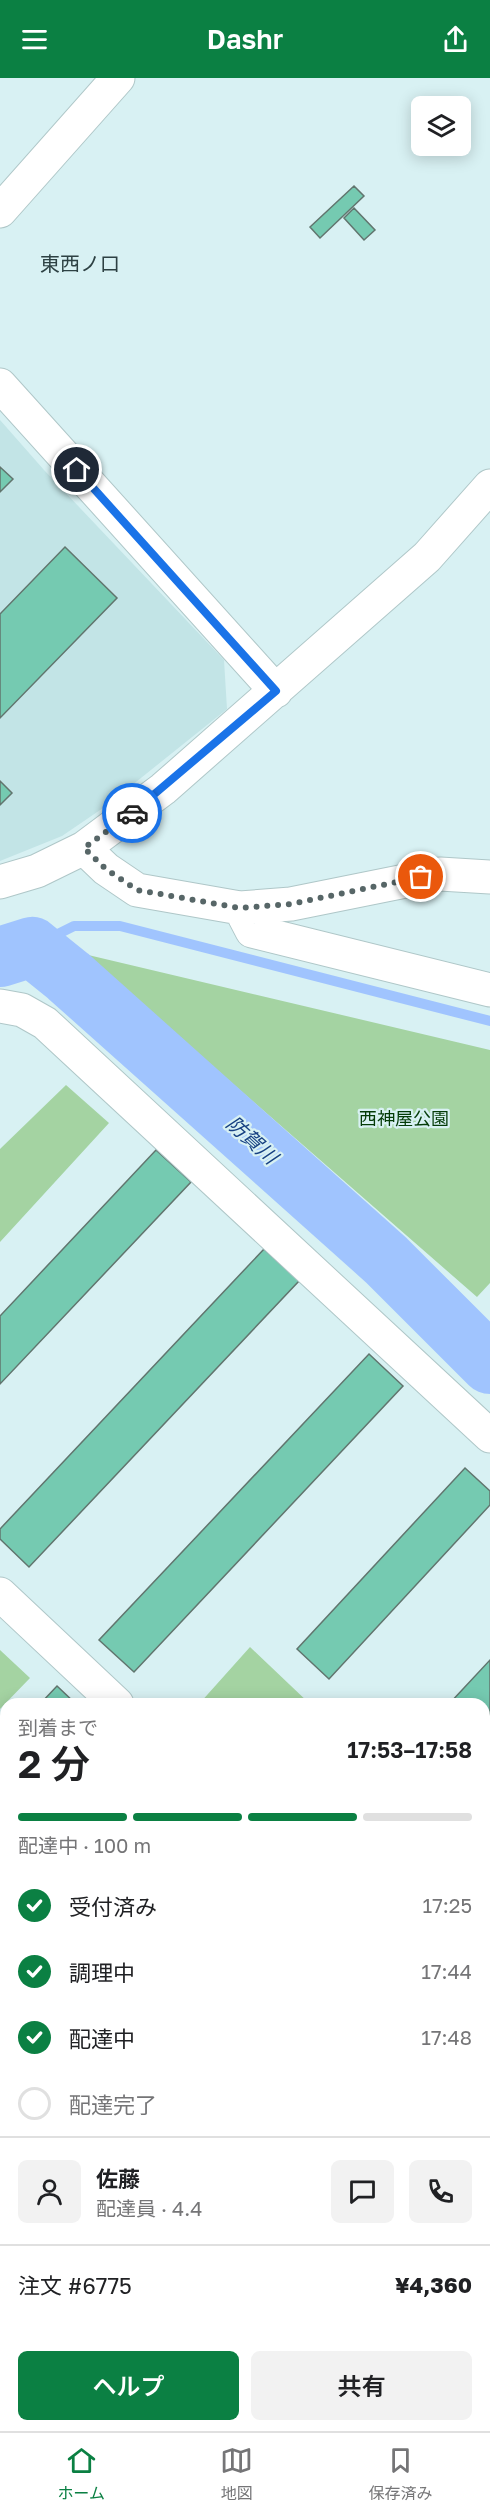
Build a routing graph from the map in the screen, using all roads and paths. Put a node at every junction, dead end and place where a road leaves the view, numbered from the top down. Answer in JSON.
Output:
{"nodes":[{"id":1,"x":118,"y":78,"type":"edge"},
{"id":2,"x":0,"y":211,"type":"edge"},
{"id":3,"x":0,"y":385,"type":"edge"},
{"id":4,"x":490,"y":486,"type":"edge"},
{"id":5,"x":276,"y":691,"type":"junction"},
{"id":6,"x":84,"y":848,"type":"junction"},
{"id":7,"x":490,"y":877,"type":"edge"},
{"id":8,"x":0,"y":882,"type":"edge"},
{"id":9,"x":240,"y":908,"type":"junction"},
{"id":10,"x":490,"y":990,"type":"edge"},
{"id":11,"x":0,"y":1006,"type":"edge"},
{"id":12,"x":490,"y":1436,"type":"edge"},
{"id":13,"x":0,"y":1594,"type":"edge"},
{"id":14,"x":111,"y":1698,"type":"edge"}],
"edges":[{"from":1,"to":2,"type":"street"},
{"from":3,"to":5,"type":"street"},
{"from":4,"to":5,"type":"street"},
{"from":5,"to":6,"type":"street"},
{"from":6,"to":8,"type":"street"},
{"from":6,"to":9,"type":"street"},
{"from":7,"to":9,"type":"street"},
{"from":9,"to":10,"type":"street"},
{"from":11,"to":12,"type":"street"},
{"from":13,"to":14,"type":"street"}]}
